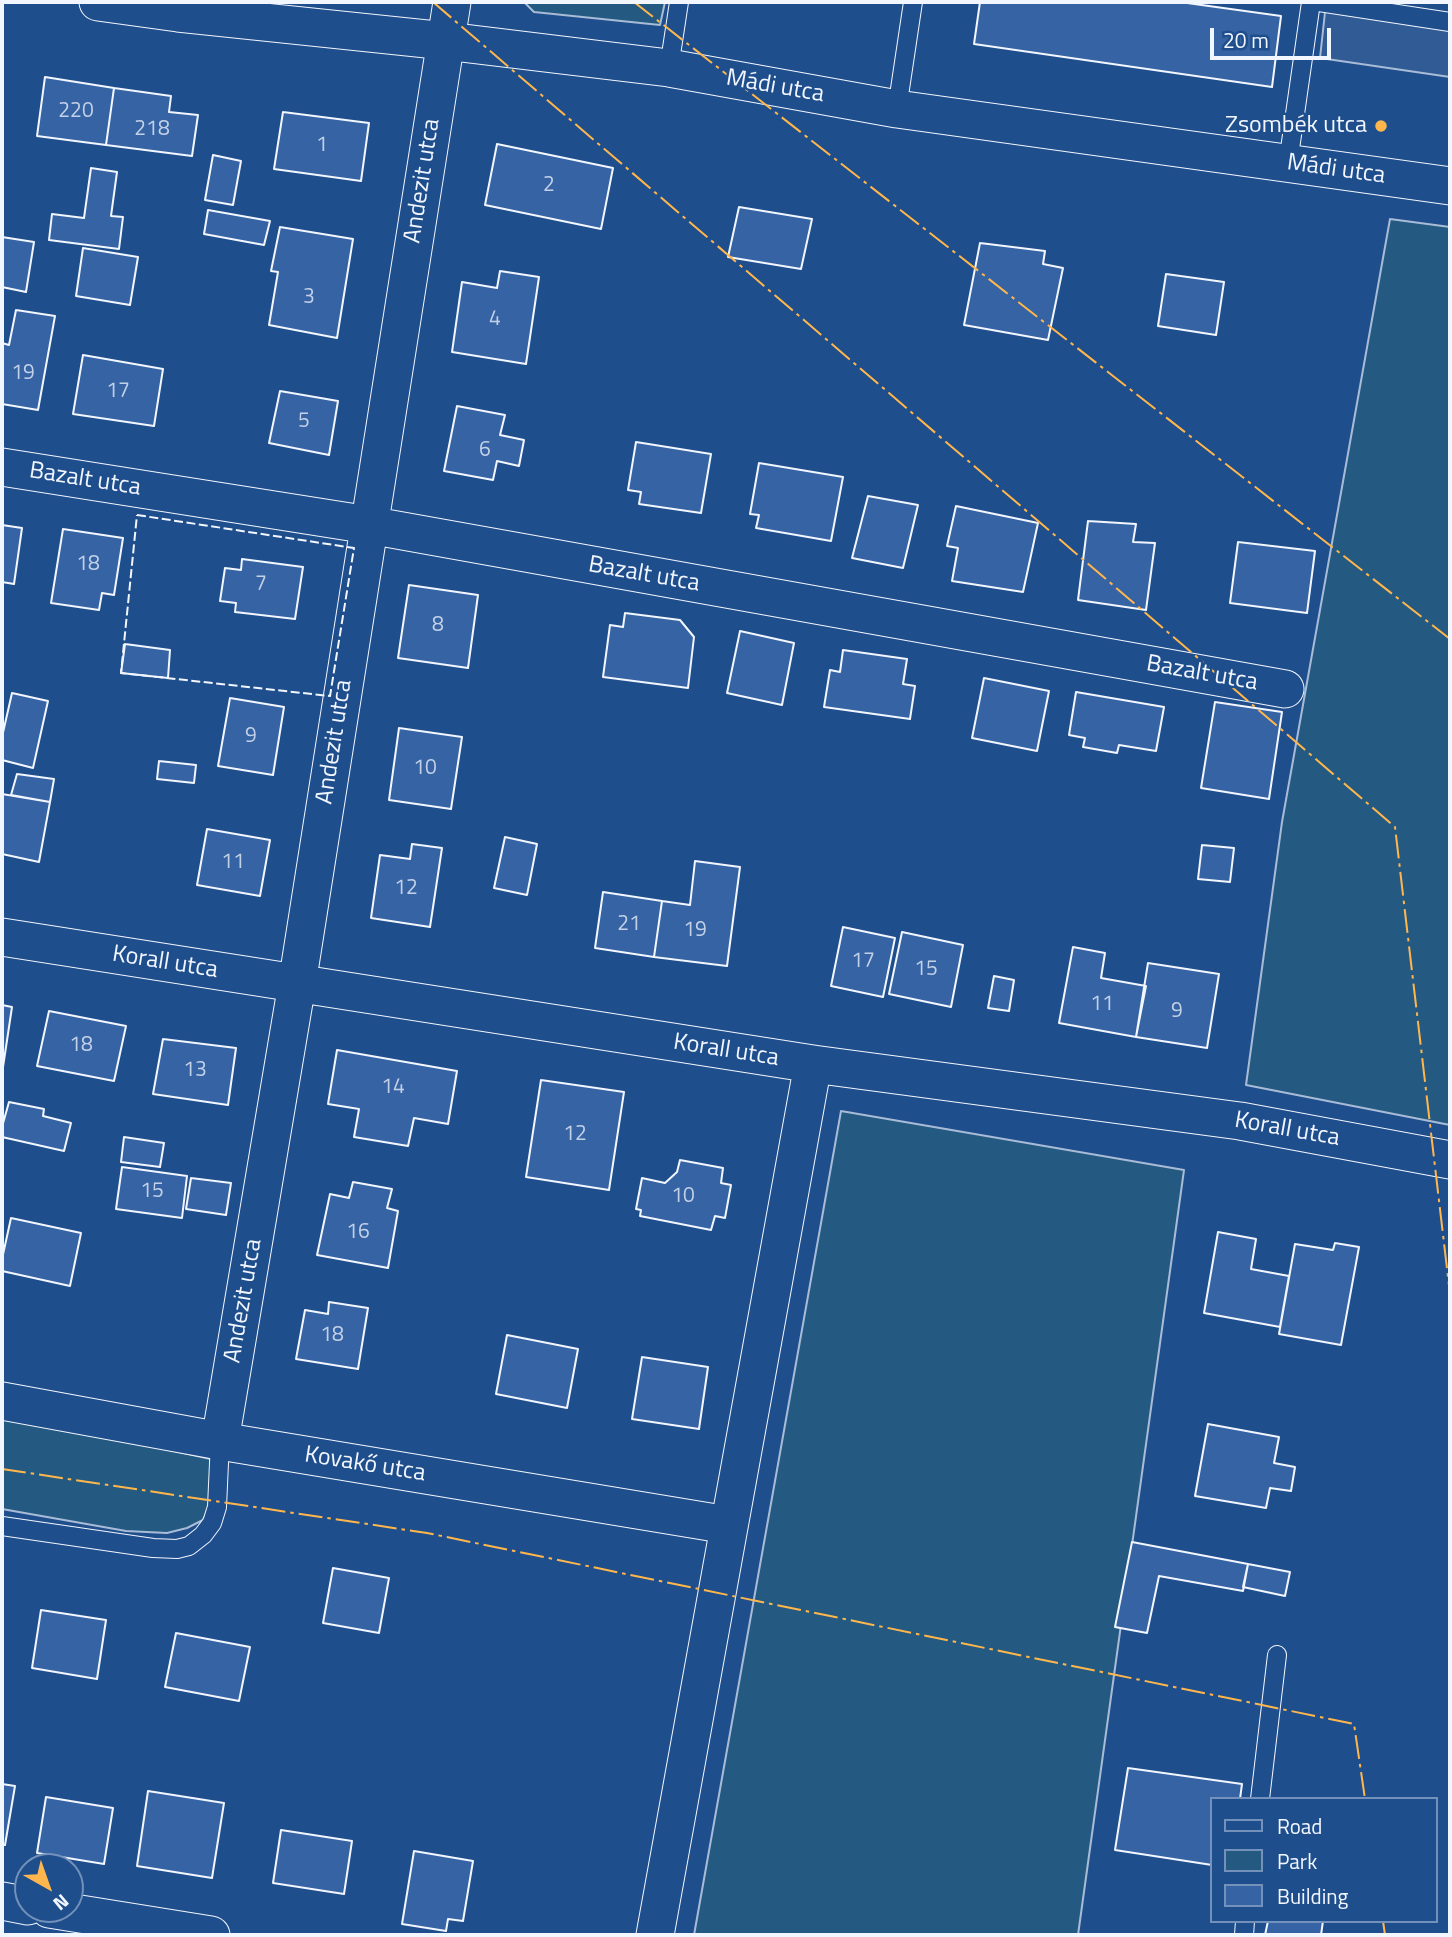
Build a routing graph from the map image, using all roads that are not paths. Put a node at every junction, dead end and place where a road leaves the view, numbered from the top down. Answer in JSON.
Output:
{"nodes":[{"id":1,"x":98,"y":2,"type":"edge"},
{"id":2,"x":452,"y":2,"type":"edge"},
{"id":3,"x":680,"y":2,"type":"edge"},
{"id":4,"x":913,"y":2,"type":"edge"},
{"id":5,"x":1311,"y":2,"type":"edge"},
{"id":6,"x":1319,"y":2,"type":"edge"},
{"id":7,"x":179,"y":8,"type":"edge"},
{"id":8,"x":1450,"y":22,"type":"edge"},
{"id":9,"x":446,"y":41,"type":"junction"},
{"id":10,"x":669,"y":68,"type":"junction"},
{"id":11,"x":897,"y":108,"type":"junction"},
{"id":12,"x":1288,"y":163,"type":"junction"},
{"id":13,"x":1450,"y":186,"type":"edge"},
{"id":14,"x":2,"y":467,"type":"edge"},
{"id":15,"x":369,"y":525,"type":"junction"},
{"id":16,"x":1286,"y":689,"type":"dead end"},
{"id":17,"x":2,"y":937,"type":"edge"},
{"id":18,"x":297,"y":984,"type":"junction"},
{"id":19,"x":813,"y":1064,"type":"junction"},
{"id":20,"x":1450,"y":1160,"type":"edge"},
{"id":21,"x":2,"y":1401,"type":"edge"},
{"id":22,"x":220,"y":1441,"type":"junction"},
{"id":23,"x":728,"y":1525,"type":"junction"},
{"id":24,"x":2,"y":1526,"type":"edge"},
{"id":25,"x":1278,"y":1656,"type":"dead end"},
{"id":26,"x":1260,"y":1797,"type":"edge"},
{"id":27,"x":84,"y":1914,"type":"edge"},
{"id":28,"x":211,"y":1935,"type":"edge"},
{"id":29,"x":655,"y":1935,"type":"edge"}],
"edges":[{"from":1,"to":7,"type":"street","name":"Mádi utca"},
{"from":2,"to":9,"type":"street","name":"Andezit utca"},
{"from":3,"to":10,"type":"lane"},
{"from":4,"to":11,"type":"lane"},
{"from":5,"to":12,"type":"lane"},
{"from":6,"to":8,"type":"lane"},
{"from":7,"to":9,"type":"street","name":"Mádi utca"},
{"from":9,"to":10,"type":"street","name":"Mádi utca"},
{"from":9,"to":15,"type":"street","name":"Andezit utca"},
{"from":10,"to":11,"type":"street","name":"Mádi utca"},
{"from":11,"to":12,"type":"street","name":"Mádi utca"},
{"from":12,"to":13,"type":"street","name":"Mádi utca"},
{"from":14,"to":15,"type":"street","name":"Bazalt utca"},
{"from":15,"to":16,"type":"street","name":"Bazalt utca"},
{"from":15,"to":18,"type":"street","name":"Andezit utca"},
{"from":17,"to":18,"type":"street","name":"Korall utca"},
{"from":18,"to":19,"type":"street","name":"Korall utca"},
{"from":18,"to":22,"type":"street","name":"Andezit utca"},
{"from":19,"to":20,"type":"street","name":"Korall utca"},
{"from":19,"to":23,"type":"street"},
{"from":21,"to":22,"type":"street","name":"Kovakő utca"},
{"from":22,"to":23,"type":"street","name":"Kovakő utca"},
{"from":22,"to":24,"type":"lane"},
{"from":23,"to":29,"type":"street"},
{"from":25,"to":26,"type":"lane"},
{"from":27,"to":28,"type":"street"}]}
